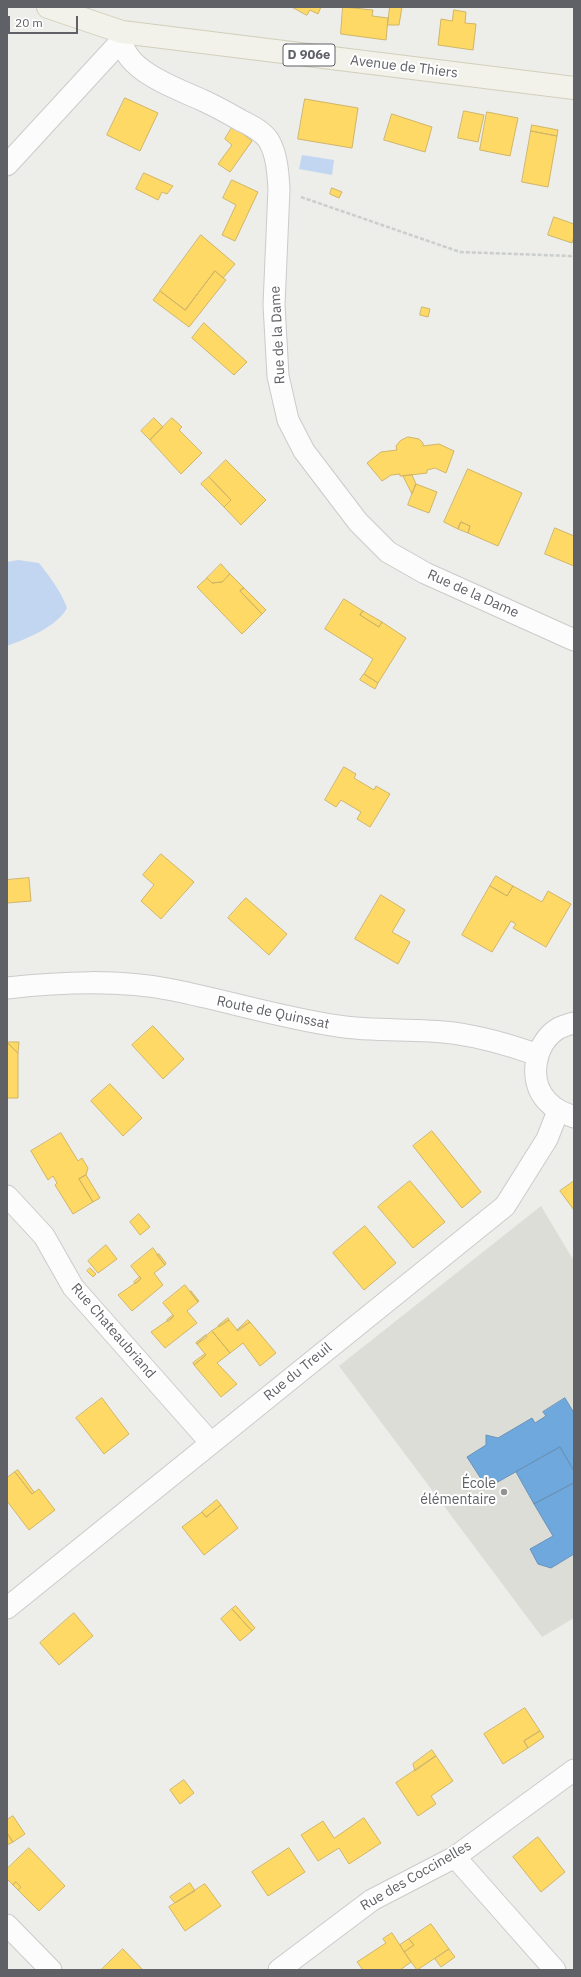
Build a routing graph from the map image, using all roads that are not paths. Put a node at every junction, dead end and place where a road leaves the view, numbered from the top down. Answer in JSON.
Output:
{"nodes":[{"id":1,"x":51,"y":8,"type":"edge"},
{"id":2,"x":121,"y":36,"type":"junction"},
{"id":3,"x":574,"y":88,"type":"edge"},
{"id":4,"x":7,"y":165,"type":"edge"},
{"id":5,"x":574,"y":640,"type":"edge"},
{"id":6,"x":7,"y":988,"type":"edge"},
{"id":7,"x":574,"y":1023,"type":"edge"},
{"id":8,"x":538,"y":1055,"type":"junction"},
{"id":9,"x":566,"y":1114,"type":"edge"},
{"id":10,"x":7,"y":1196,"type":"edge"},
{"id":11,"x":210,"y":1442,"type":"junction"},
{"id":12,"x":7,"y":1608,"type":"edge"},
{"id":13,"x":574,"y":1770,"type":"edge"},
{"id":14,"x":455,"y":1856,"type":"junction"},
{"id":15,"x":7,"y":1925,"type":"edge"},
{"id":16,"x":51,"y":1970,"type":"edge"},
{"id":17,"x":279,"y":1970,"type":"edge"},
{"id":18,"x":555,"y":1970,"type":"edge"}],
"edges":[{"from":1,"to":2,"type":"main road","name":"Avenue de Thiers","number":"D 906e"},
{"from":2,"to":3,"type":"main road","name":"Avenue de Thiers","number":"D 906e"},
{"from":2,"to":4,"type":"street"},
{"from":2,"to":5,"type":"street","name":"Rue de la Dame"},
{"from":6,"to":8,"type":"street","name":"Route de Quinssat"},
{"from":7,"to":8,"type":"street"},
{"from":8,"to":9,"type":"street"},
{"from":9,"to":11,"type":"street","name":"Rue du Treuil"},
{"from":10,"to":11,"type":"street","name":"Rue Chateaubriand"},
{"from":11,"to":12,"type":"street","name":"Rue du Treuil"},
{"from":13,"to":14,"type":"street","name":"Rue des Coccinelles"},
{"from":14,"to":17,"type":"street","name":"Rue des Coccinelles"},
{"from":14,"to":18,"type":"street"},
{"from":15,"to":16,"type":"street"}]}
